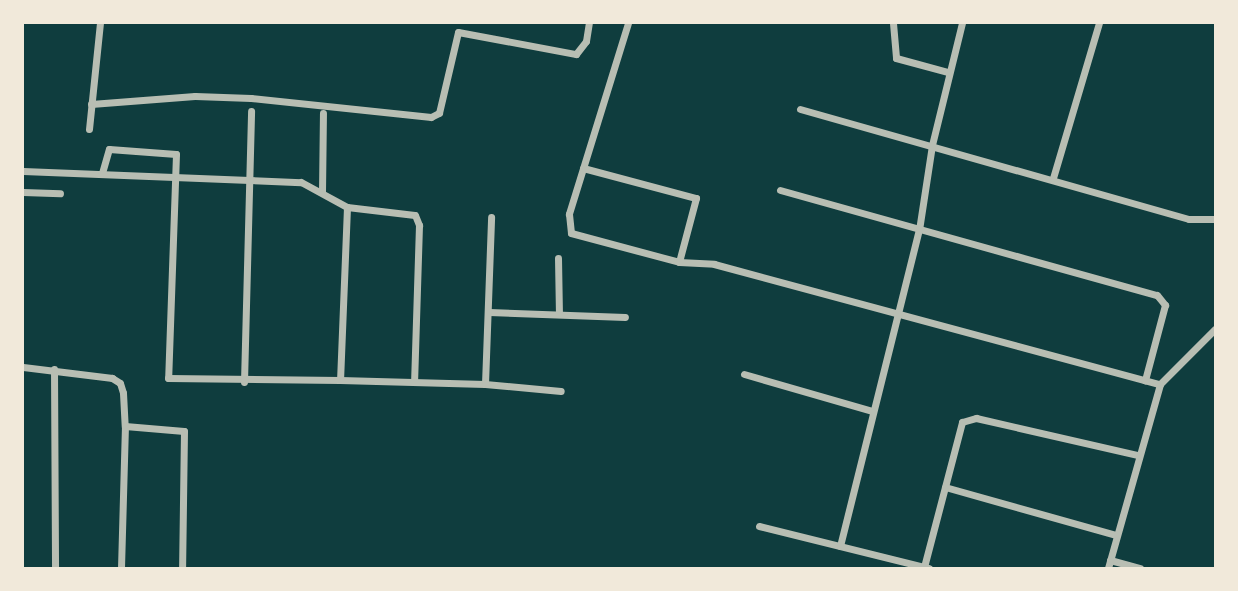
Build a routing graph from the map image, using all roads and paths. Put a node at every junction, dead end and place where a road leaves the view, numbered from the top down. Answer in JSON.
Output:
{"nodes":[{"id":1,"x":100,"y":23,"type":"edge"},
{"id":2,"x":589,"y":23,"type":"edge"},
{"id":3,"x":628,"y":23,"type":"edge"},
{"id":4,"x":893,"y":23,"type":"edge"},
{"id":5,"x":962,"y":23,"type":"edge"},
{"id":6,"x":1099,"y":23,"type":"edge"},
{"id":7,"x":948,"y":72,"type":"junction"},
{"id":8,"x":91,"y":104,"type":"junction"},
{"id":9,"x":800,"y":109,"type":"dead end"},
{"id":10,"x":251,"y":111,"type":"dead end"},
{"id":11,"x":323,"y":114,"type":"dead end"},
{"id":12,"x":89,"y":129,"type":"dead end"},
{"id":13,"x":932,"y":145,"type":"junction"},
{"id":14,"x":583,"y":168,"type":"junction"},
{"id":15,"x":23,"y":171,"type":"edge"},
{"id":16,"x":102,"y":173,"type":"junction"},
{"id":17,"x":176,"y":175,"type":"junction"},
{"id":18,"x":1053,"y":178,"type":"junction"},
{"id":19,"x":251,"y":180,"type":"junction"},
{"id":20,"x":780,"y":190,"type":"dead end"},
{"id":21,"x":322,"y":191,"type":"junction"},
{"id":22,"x":23,"y":192,"type":"edge"},
{"id":23,"x":60,"y":193,"type":"dead end"},
{"id":24,"x":346,"y":207,"type":"junction"},
{"id":25,"x":491,"y":217,"type":"dead end"},
{"id":26,"x":1215,"y":219,"type":"edge"},
{"id":27,"x":919,"y":230,"type":"junction"},
{"id":28,"x":558,"y":258,"type":"dead end"},
{"id":29,"x":679,"y":262,"type":"junction"},
{"id":30,"x":489,"y":312,"type":"junction"},
{"id":31,"x":559,"y":314,"type":"junction"},
{"id":32,"x":898,"y":314,"type":"junction"},
{"id":33,"x":625,"y":317,"type":"dead end"},
{"id":34,"x":1215,"y":329,"type":"edge"},
{"id":35,"x":23,"y":367,"type":"edge"},
{"id":36,"x":54,"y":369,"type":"junction"},
{"id":37,"x":744,"y":374,"type":"dead end"},
{"id":38,"x":340,"y":380,"type":"junction"},
{"id":39,"x":1144,"y":380,"type":"junction"},
{"id":40,"x":414,"y":381,"type":"junction"},
{"id":41,"x":244,"y":382,"type":"junction"},
{"id":42,"x":485,"y":384,"type":"junction"},
{"id":43,"x":1160,"y":384,"type":"junction"},
{"id":44,"x":561,"y":391,"type":"dead end"},
{"id":45,"x":872,"y":411,"type":"junction"},
{"id":46,"x":125,"y":426,"type":"junction"},
{"id":47,"x":1137,"y":455,"type":"junction"},
{"id":48,"x":945,"y":487,"type":"junction"},
{"id":49,"x":759,"y":526,"type":"dead end"},
{"id":50,"x":1116,"y":535,"type":"junction"},
{"id":51,"x":840,"y":546,"type":"junction"},
{"id":52,"x":1109,"y":564,"type":"edge"},
{"id":53,"x":55,"y":568,"type":"edge"},
{"id":54,"x":121,"y":568,"type":"edge"},
{"id":55,"x":182,"y":568,"type":"edge"},
{"id":56,"x":927,"y":568,"type":"edge"},
{"id":57,"x":1140,"y":568,"type":"edge"}],
"edges":[{"from":1,"to":8,"type":"street"},
{"from":2,"to":8,"type":"street"},
{"from":3,"to":14,"type":"street"},
{"from":4,"to":7,"type":"street"},
{"from":5,"to":7,"type":"street"},
{"from":6,"to":18,"type":"street"},
{"from":7,"to":13,"type":"street"},
{"from":8,"to":12,"type":"street"},
{"from":9,"to":13,"type":"street"},
{"from":10,"to":19,"type":"street"},
{"from":11,"to":21,"type":"street"},
{"from":13,"to":18,"type":"street"},
{"from":13,"to":27,"type":"street"},
{"from":14,"to":29,"type":"street"},
{"from":14,"to":29,"type":"street"},
{"from":15,"to":16,"type":"street"},
{"from":16,"to":17,"type":"street"},
{"from":16,"to":17,"type":"street"},
{"from":17,"to":19,"type":"street"},
{"from":17,"to":41,"type":"street"},
{"from":18,"to":26,"type":"street"},
{"from":19,"to":21,"type":"street"},
{"from":19,"to":41,"type":"street"},
{"from":20,"to":27,"type":"street"},
{"from":21,"to":24,"type":"street"},
{"from":22,"to":23,"type":"street"},
{"from":24,"to":38,"type":"street"},
{"from":24,"to":40,"type":"street"},
{"from":25,"to":30,"type":"street"},
{"from":27,"to":32,"type":"street"},
{"from":27,"to":39,"type":"street"},
{"from":28,"to":31,"type":"street"},
{"from":29,"to":32,"type":"street"},
{"from":30,"to":31,"type":"street"},
{"from":30,"to":42,"type":"street"},
{"from":31,"to":33,"type":"street"},
{"from":32,"to":39,"type":"street"},
{"from":32,"to":45,"type":"street"},
{"from":34,"to":43,"type":"street"},
{"from":35,"to":36,"type":"street"},
{"from":36,"to":46,"type":"street"},
{"from":36,"to":53,"type":"street"},
{"from":37,"to":45,"type":"street"},
{"from":38,"to":40,"type":"street"},
{"from":38,"to":41,"type":"street"},
{"from":39,"to":43,"type":"street"},
{"from":40,"to":42,"type":"street"},
{"from":42,"to":44,"type":"street"},
{"from":43,"to":47,"type":"street"},
{"from":45,"to":51,"type":"street"},
{"from":46,"to":54,"type":"street"},
{"from":46,"to":55,"type":"street"},
{"from":47,"to":48,"type":"street"},
{"from":47,"to":50,"type":"street"},
{"from":48,"to":50,"type":"street"},
{"from":48,"to":56,"type":"street"},
{"from":49,"to":51,"type":"street"},
{"from":50,"to":52,"type":"street"},
{"from":51,"to":56,"type":"street"},
{"from":52,"to":57,"type":"street"}]}
